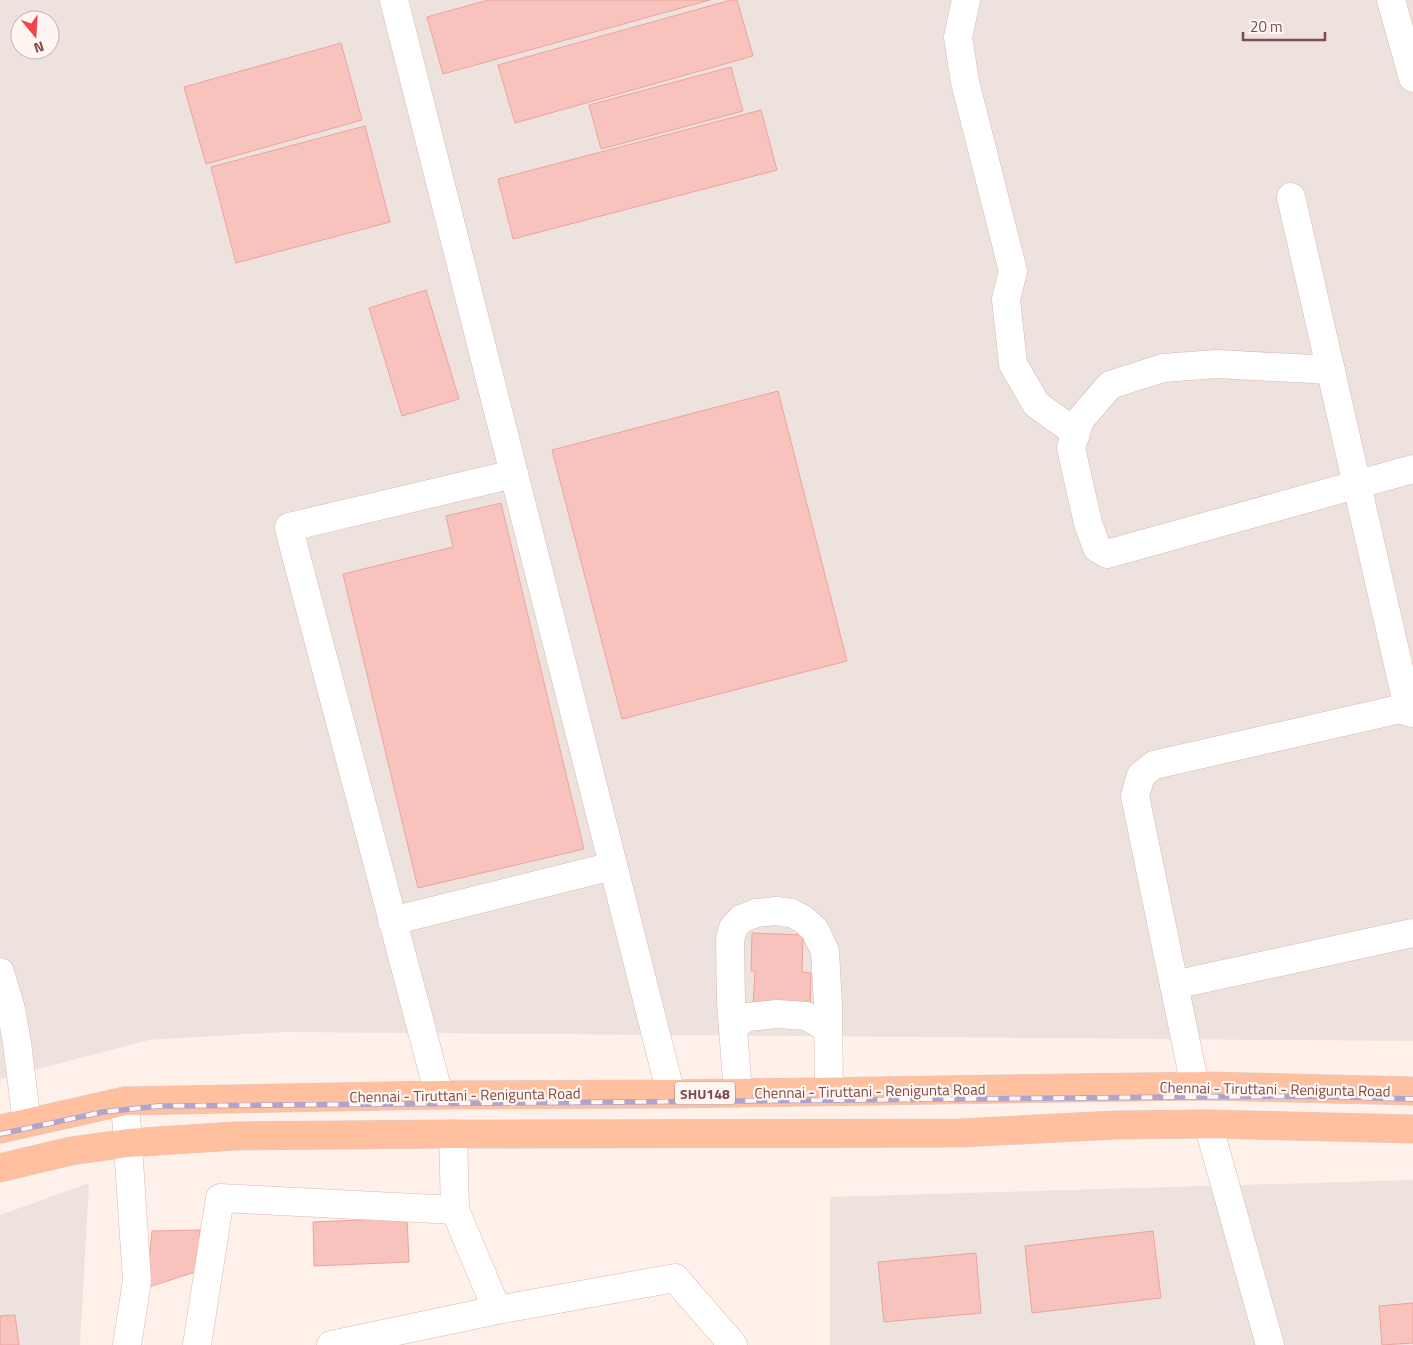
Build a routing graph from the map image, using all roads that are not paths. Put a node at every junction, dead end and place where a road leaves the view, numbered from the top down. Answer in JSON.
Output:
{"nodes":[{"id":1,"x":394,"y":0,"type":"edge"},
{"id":2,"x":966,"y":0,"type":"edge"},
{"id":3,"x":1391,"y":0,"type":"edge"},
{"id":4,"x":1413,"y":78,"type":"edge"},
{"id":5,"x":1291,"y":197,"type":"dead end"},
{"id":6,"x":1330,"y":370,"type":"junction"},
{"id":7,"x":1076,"y":433,"type":"junction"},
{"id":8,"x":1413,"y":469,"type":"edge"},
{"id":9,"x":514,"y":474,"type":"junction"},
{"id":10,"x":1357,"y":485,"type":"junction"},
{"id":11,"x":1411,"y":713,"type":"edge"},
{"id":12,"x":613,"y":866,"type":"junction"},
{"id":13,"x":392,"y":921,"type":"junction"},
{"id":14,"x":1413,"y":933,"type":"edge"},
{"id":15,"x":0,"y":972,"type":"edge"},
{"id":16,"x":1174,"y":985,"type":"junction"},
{"id":17,"x":5,"y":1010,"type":"edge"},
{"id":18,"x":733,"y":1026,"type":"junction"},
{"id":19,"x":828,"y":1028,"type":"junction"},
{"id":20,"x":1195,"y":1086,"type":"junction"},
{"id":21,"x":1413,"y":1091,"type":"edge"},
{"id":22,"x":829,"y":1092,"type":"junction"},
{"id":23,"x":738,"y":1093,"type":"junction"},
{"id":24,"x":671,"y":1094,"type":"junction"},
{"id":25,"x":439,"y":1095,"type":"junction"},
{"id":26,"x":125,"y":1101,"type":"junction"},
{"id":27,"x":27,"y":1123,"type":"junction"},
{"id":28,"x":1208,"y":1124,"type":"junction"},
{"id":29,"x":0,"y":1129,"type":"edge"},
{"id":30,"x":1413,"y":1129,"type":"edge"},
{"id":31,"x":453,"y":1134,"type":"junction"},
{"id":32,"x":128,"y":1143,"type":"junction"},
{"id":33,"x":0,"y":1168,"type":"edge"},
{"id":34,"x":455,"y":1210,"type":"junction"},
{"id":35,"x":497,"y":1310,"type":"junction"},
{"id":36,"x":127,"y":1345,"type":"edge"},
{"id":37,"x":197,"y":1345,"type":"edge"},
{"id":38,"x":331,"y":1345,"type":"edge"},
{"id":39,"x":732,"y":1345,"type":"edge"},
{"id":40,"x":1270,"y":1345,"type":"edge"}],
"edges":[{"from":1,"to":9,"type":"street"},
{"from":2,"to":7,"type":"street"},
{"from":3,"to":4,"type":"street"},
{"from":5,"to":6,"type":"street"},
{"from":6,"to":7,"type":"street"},
{"from":6,"to":10,"type":"street"},
{"from":7,"to":10,"type":"street"},
{"from":8,"to":10,"type":"street"},
{"from":9,"to":12,"type":"street"},
{"from":9,"to":13,"type":"street"},
{"from":10,"to":11,"type":"street"},
{"from":11,"to":16,"type":"street"},
{"from":12,"to":13,"type":"street"},
{"from":12,"to":24,"type":"street"},
{"from":13,"to":25,"type":"street"},
{"from":14,"to":16,"type":"street"},
{"from":15,"to":17,"type":"street"},
{"from":16,"to":20,"type":"street"},
{"from":17,"to":27,"type":"street"},
{"from":18,"to":19,"type":"street"},
{"from":18,"to":19,"type":"street"},
{"from":18,"to":23,"type":"street"},
{"from":19,"to":22,"type":"street"},
{"from":20,"to":21,"type":"main road","name":"Chennai - Tiruttani - Renigunta Road","number":"SHU148"},
{"from":20,"to":22,"type":"main road","name":"Chennai - Tiruttani - Renigunta Road","number":"SHU148"},
{"from":22,"to":23,"type":"main road","name":"Chennai - Tiruttani - Renigunta Road","number":"SHU148"},
{"from":23,"to":24,"type":"main road","name":"Chennai - Tiruttani - Renigunta Road","number":"SHU148"},
{"from":24,"to":25,"type":"main road","name":"Chennai - Tiruttani - Renigunta Road","number":"SHU148"},
{"from":25,"to":26,"type":"main road","name":"Chennai - Tiruttani - Renigunta Road","number":"SHU148"},
{"from":26,"to":27,"type":"main road","name":"Chennai - Tiruttani - Renigunta Road","number":"SHU148"},
{"from":26,"to":32,"type":"street"},
{"from":27,"to":29,"type":"main road","name":"Chennai - Tiruttani - Renigunta Road","number":"SHU148"},
{"from":28,"to":30,"type":"main road"},
{"from":28,"to":31,"type":"main road"},
{"from":28,"to":40,"type":"street"},
{"from":31,"to":32,"type":"main road"},
{"from":31,"to":34,"type":"street"},
{"from":32,"to":33,"type":"main road"},
{"from":32,"to":36,"type":"street"},
{"from":34,"to":35,"type":"street"},
{"from":34,"to":37,"type":"street"},
{"from":35,"to":38,"type":"street"},
{"from":35,"to":39,"type":"street"}]}
